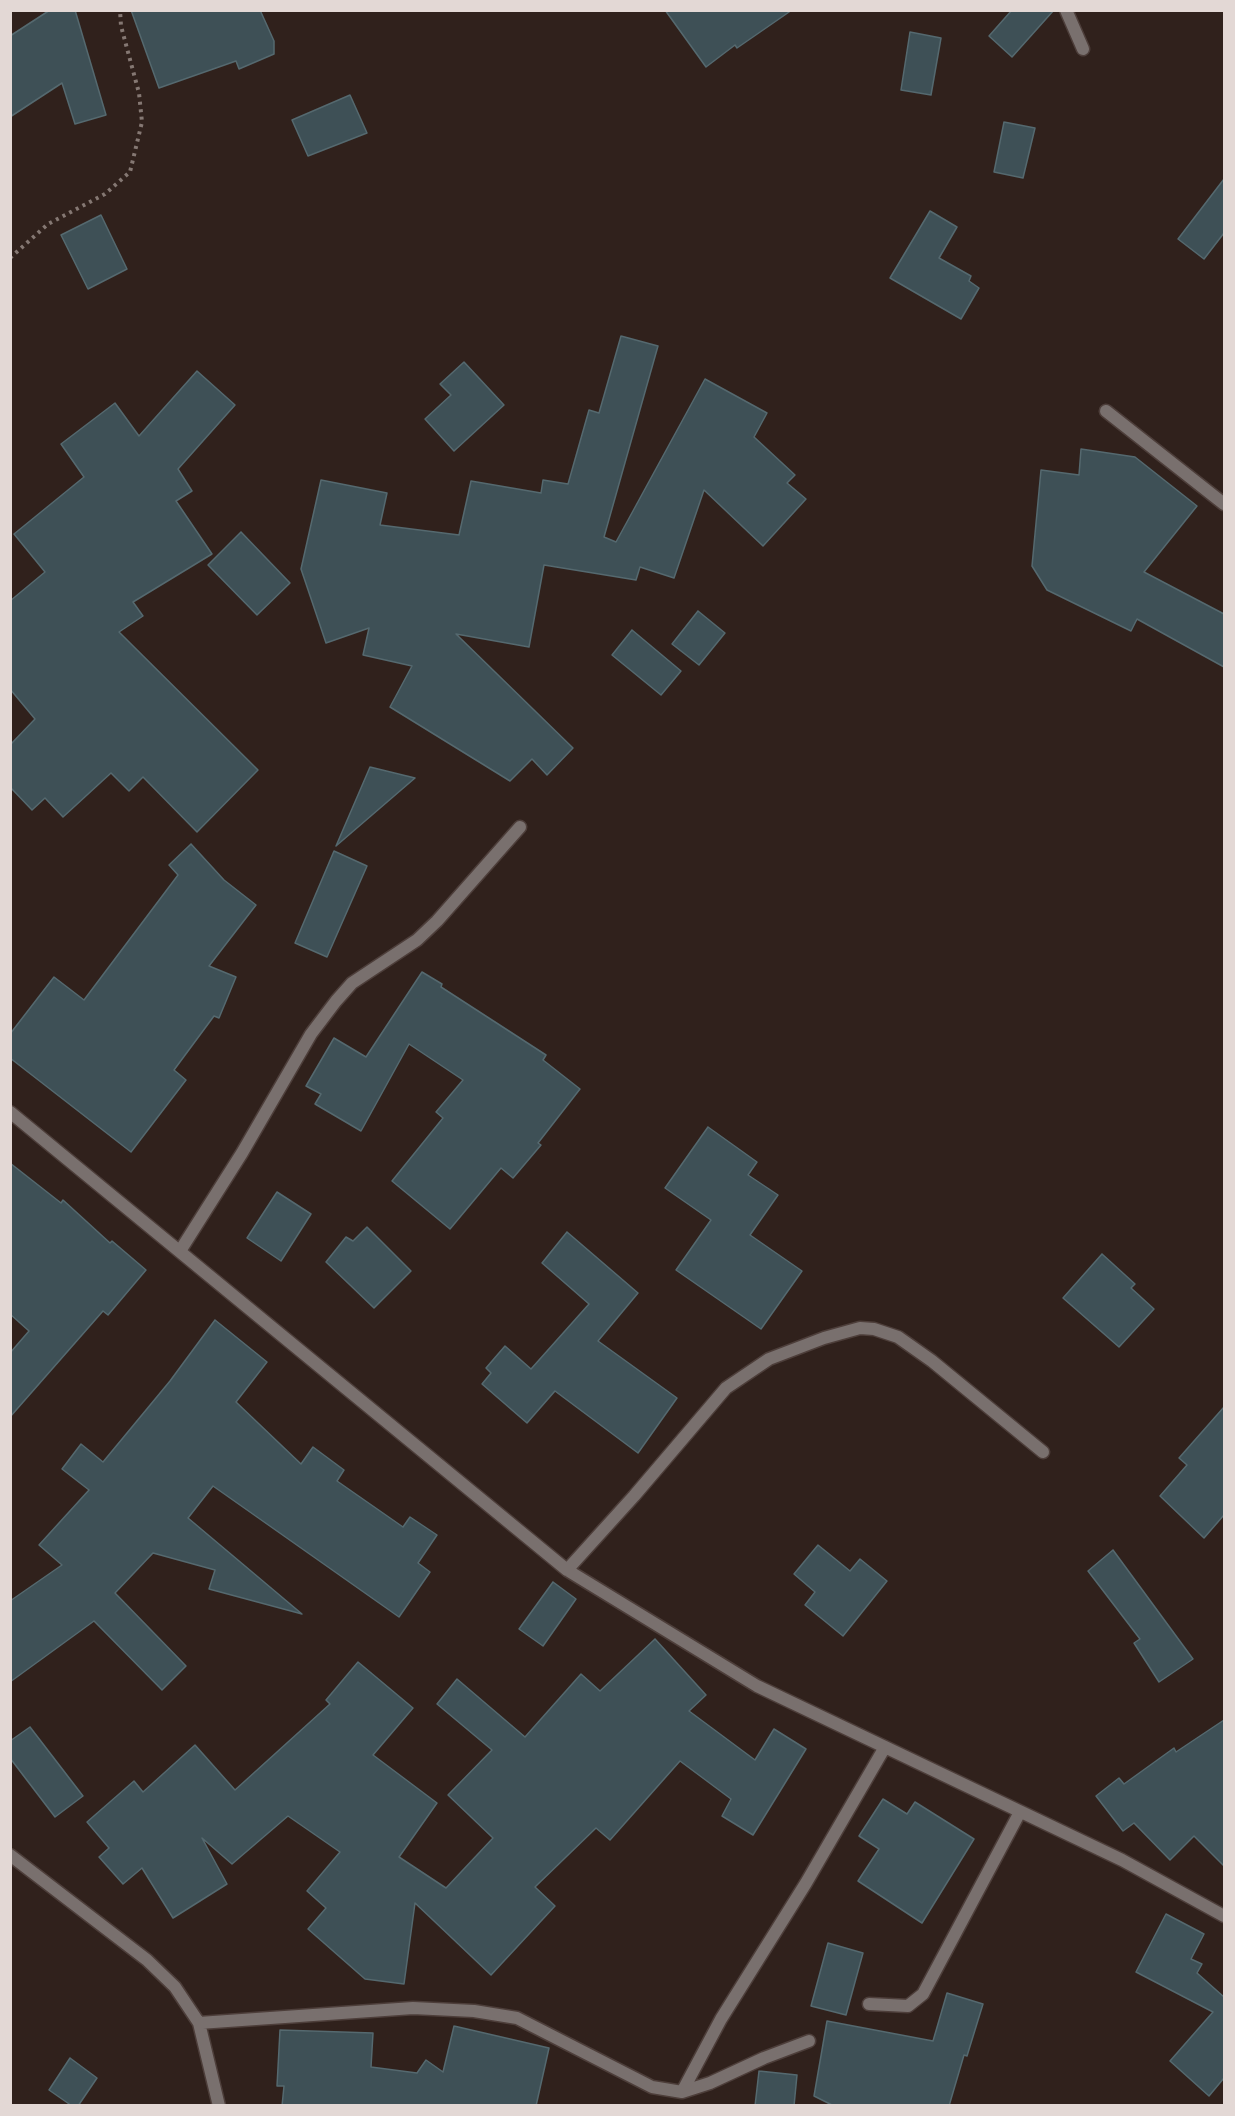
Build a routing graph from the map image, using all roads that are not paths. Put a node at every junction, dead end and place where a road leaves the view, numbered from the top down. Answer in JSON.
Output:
{"nodes":[{"id":1,"x":1066,"y":10,"type":"edge"},
{"id":2,"x":1083,"y":49,"type":"dead end"},
{"id":3,"x":1106,"y":411,"type":"dead end"},
{"id":4,"x":1224,"y":504,"type":"edge"},
{"id":5,"x":520,"y":827,"type":"dead end"},
{"id":6,"x":10,"y":1112,"type":"edge"},
{"id":7,"x":180,"y":1251,"type":"junction"},
{"id":8,"x":1043,"y":1452,"type":"dead end"},
{"id":9,"x":567,"y":1570,"type":"junction"},
{"id":10,"x":885,"y":1747,"type":"junction"},
{"id":11,"x":1020,"y":1812,"type":"junction"},
{"id":12,"x":10,"y":1855,"type":"edge"},
{"id":13,"x":1224,"y":1916,"type":"edge"},
{"id":14,"x":869,"y":2004,"type":"dead end"},
{"id":15,"x":199,"y":2023,"type":"junction"},
{"id":16,"x":809,"y":2041,"type":"dead end"},
{"id":17,"x":682,"y":2092,"type":"junction"},
{"id":18,"x":219,"y":2106,"type":"edge"}],
"edges":[{"from":1,"to":2,"type":"street"},
{"from":3,"to":4,"type":"street"},
{"from":5,"to":7,"type":"street"},
{"from":6,"to":7,"type":"street"},
{"from":7,"to":9,"type":"street"},
{"from":8,"to":9,"type":"street"},
{"from":9,"to":10,"type":"street"},
{"from":10,"to":11,"type":"street"},
{"from":10,"to":17,"type":"street"},
{"from":11,"to":13,"type":"street"},
{"from":11,"to":14,"type":"street"},
{"from":12,"to":15,"type":"street"},
{"from":15,"to":17,"type":"street"},
{"from":15,"to":18,"type":"street"},
{"from":16,"to":17,"type":"street"}]}
